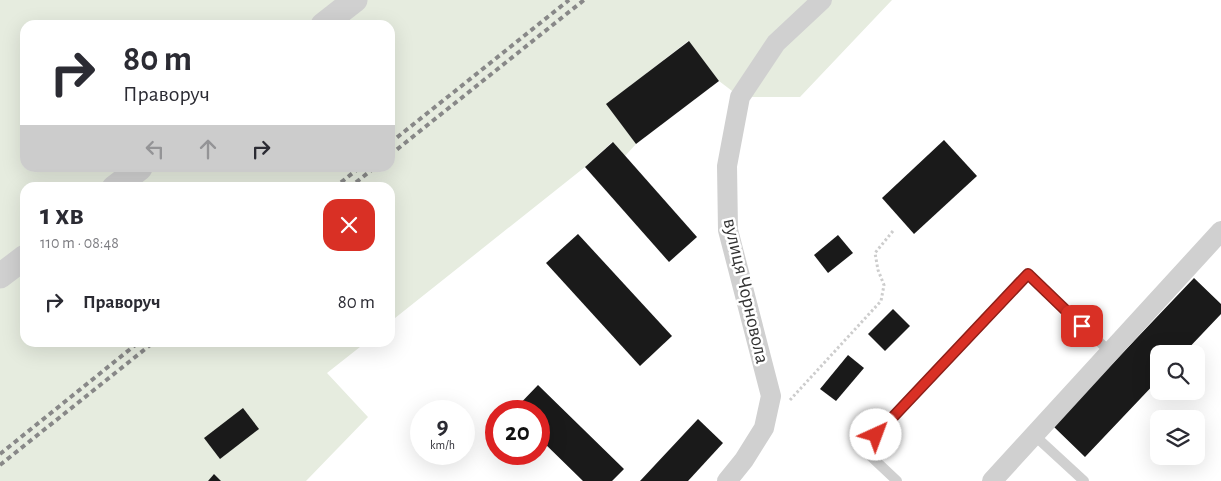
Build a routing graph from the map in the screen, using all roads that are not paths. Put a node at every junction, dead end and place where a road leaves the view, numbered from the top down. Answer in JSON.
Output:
{"nodes":[{"id":1,"x":355,"y":0,"type":"edge"},
{"id":2,"x":822,"y":0,"type":"edge"},
{"id":3,"x":329,"y":20,"type":"edge"},
{"id":4,"x":135,"y":172,"type":"edge"},
{"id":5,"x":122,"y":182,"type":"edge"},
{"id":6,"x":1221,"y":231,"type":"edge"},
{"id":7,"x":20,"y":261,"type":"edge"},
{"id":8,"x":0,"y":276,"type":"edge"},
{"id":9,"x":1110,"y":352,"type":"junction"},
{"id":10,"x":1034,"y":435,"type":"junction"},
{"id":11,"x":727,"y":481,"type":"edge"},
{"id":12,"x":897,"y":481,"type":"edge"},
{"id":13,"x":992,"y":481,"type":"edge"},
{"id":14,"x":1084,"y":481,"type":"edge"}],
"edges":[{"from":1,"to":3,"type":"street"},
{"from":2,"to":11,"type":"street","name":"вулиця Чорновола"},
{"from":4,"to":5,"type":"street"},
{"from":6,"to":9,"type":"street"},
{"from":7,"to":8,"type":"street"},
{"from":9,"to":10,"type":"street"},
{"from":9,"to":12,"type":"lane"},
{"from":10,"to":13,"type":"street"},
{"from":10,"to":14,"type":"lane"}]}
